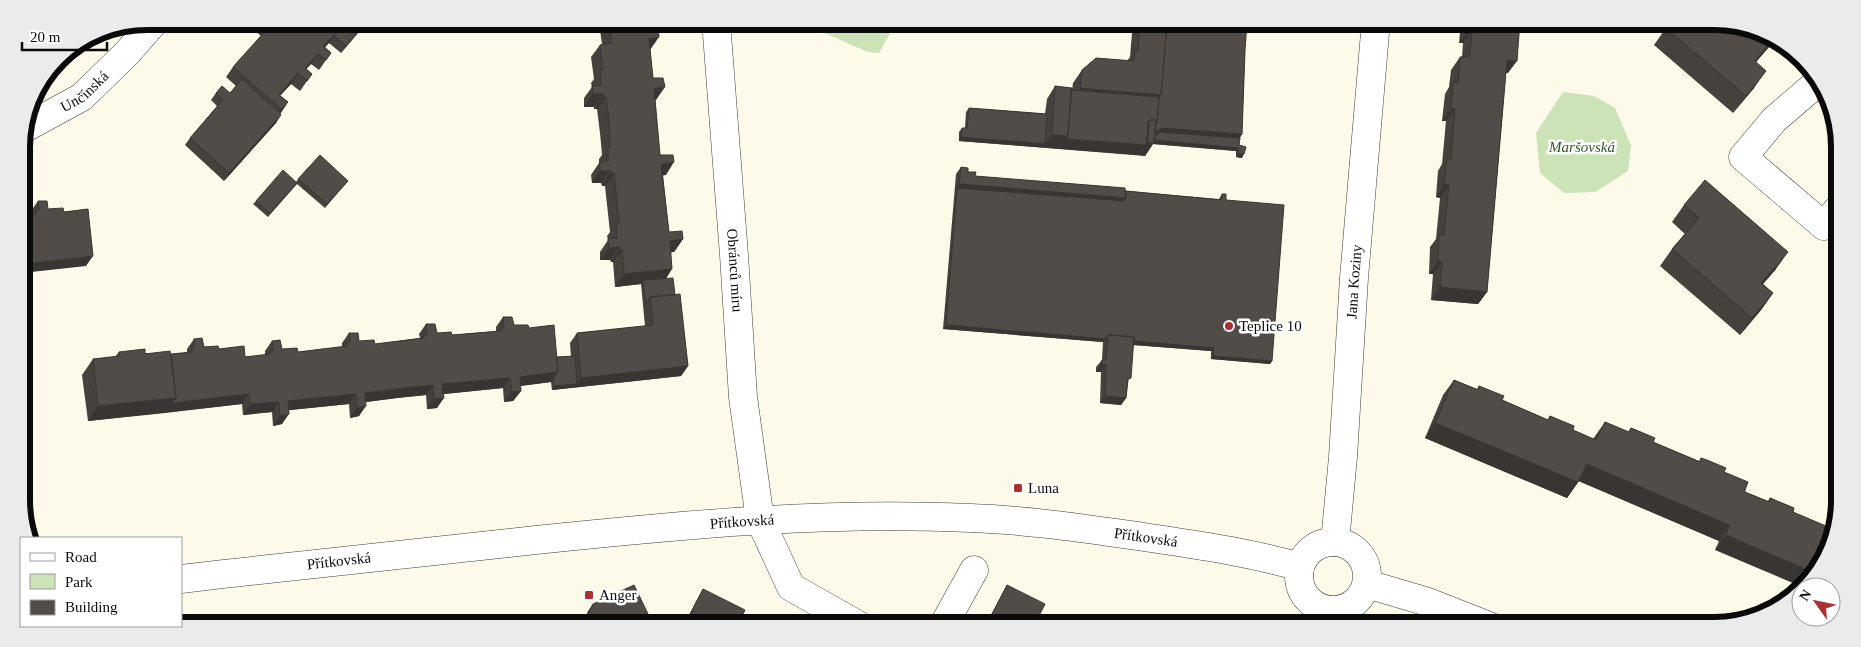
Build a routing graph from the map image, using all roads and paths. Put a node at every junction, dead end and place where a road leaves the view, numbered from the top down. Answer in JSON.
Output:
{"nodes":[{"id":1,"x":147,"y":30,"type":"edge"},
{"id":2,"x":717,"y":30,"type":"edge"},
{"id":3,"x":1375,"y":30,"type":"edge"},
{"id":4,"x":1813,"y":86,"type":"edge"},
{"id":5,"x":33,"y":123,"type":"edge"},
{"id":6,"x":1831,"y":218,"type":"edge"},
{"id":7,"x":760,"y":520,"type":"junction"},
{"id":8,"x":1335,"y":542,"type":"junction"},
{"id":9,"x":1300,"y":567,"type":"junction"},
{"id":10,"x":974,"y":570,"type":"dead end"},
{"id":11,"x":182,"y":579,"type":"edge"},
{"id":12,"x":1367,"y":584,"type":"junction"},
{"id":13,"x":844,"y":617,"type":"edge"},
{"id":14,"x":947,"y":617,"type":"edge"},
{"id":15,"x":1328,"y":617,"type":"edge"},
{"id":16,"x":1331,"y":617,"type":"edge"},
{"id":17,"x":1466,"y":617,"type":"edge"}],
"edges":[{"from":1,"to":5,"type":"street","name":"Unčínská"},
{"from":2,"to":7,"type":"street","name":"Obránců míru"},
{"from":3,"to":8,"type":"street","name":"Jana Koziny"},
{"from":4,"to":6,"type":"street"},
{"from":7,"to":9,"type":"street","name":"Přítkovská"},
{"from":7,"to":11,"type":"street","name":"Přítkovská"},
{"from":7,"to":13,"type":"street","name":"Obránců míru"},
{"from":8,"to":9,"type":"street"},
{"from":8,"to":12,"type":"street"},
{"from":9,"to":15,"type":"street"},
{"from":10,"to":14,"type":"street"},
{"from":12,"to":16,"type":"street"},
{"from":12,"to":17,"type":"street"}]}
